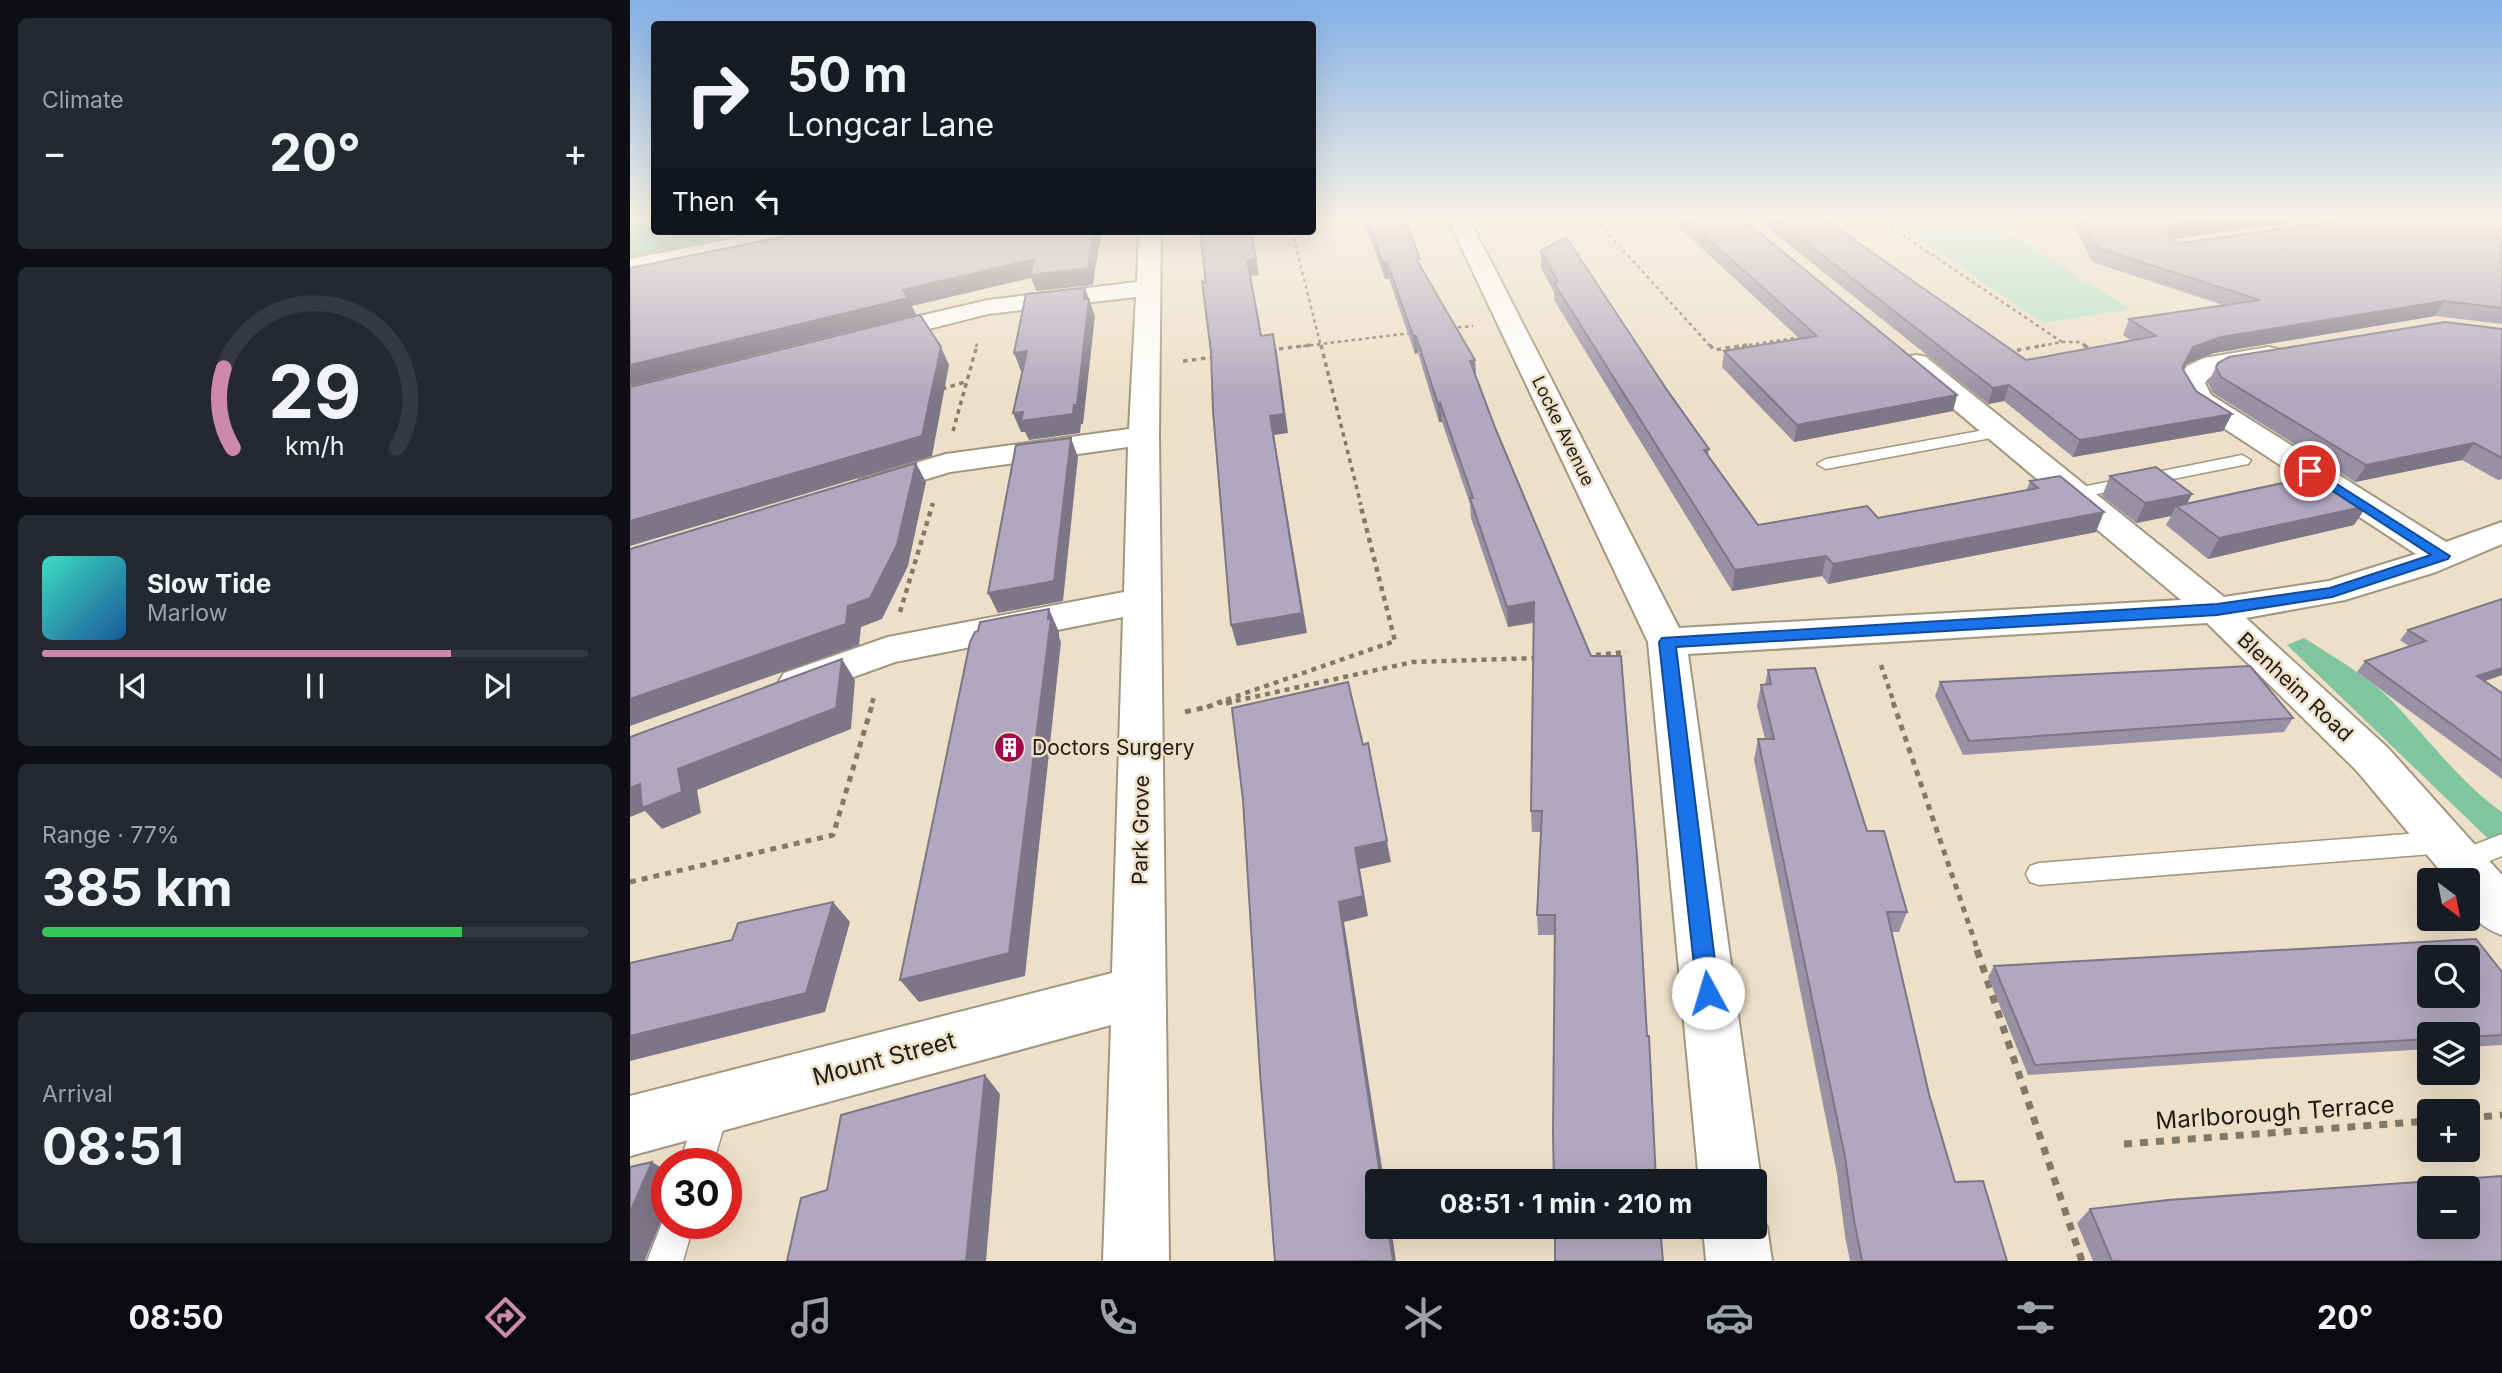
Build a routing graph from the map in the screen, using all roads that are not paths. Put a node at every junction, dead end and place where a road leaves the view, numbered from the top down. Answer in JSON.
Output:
{"nodes":[{"id":1,"x":1148,"y":278,"type":"edge"},
{"id":2,"x":1487,"y":278,"type":"edge"},
{"id":3,"x":1147,"y":288,"type":"junction"},
{"id":4,"x":845,"y":342,"type":"edge"},
{"id":5,"x":1891,"y":344,"type":"edge"},
{"id":6,"x":2297,"y":350,"type":"edge"},
{"id":7,"x":2001,"y":432,"type":"junction"},
{"id":8,"x":1144,"y":436,"type":"junction"},
{"id":9,"x":2242,"y":460,"type":"dead end"},
{"id":10,"x":1826,"y":464,"type":"dead end"},
{"id":11,"x":2077,"y":493,"type":"junction"},
{"id":12,"x":841,"y":495,"type":"edge"},
{"id":13,"x":2502,"y":532,"type":"edge"},
{"id":14,"x":2442,"y":556,"type":"junction"},
{"id":15,"x":1143,"y":601,"type":"junction"},
{"id":16,"x":2217,"y":610,"type":"junction"},
{"id":17,"x":1667,"y":642,"type":"junction"},
{"id":18,"x":759,"y":698,"type":"edge"},
{"id":19,"x":2502,"y":845,"type":"edge"},
{"id":20,"x":2453,"y":851,"type":"junction"},
{"id":21,"x":2039,"y":874,"type":"dead end"},
{"id":22,"x":2502,"y":913,"type":"edge"},
{"id":23,"x":1138,"y":992,"type":"junction"},
{"id":24,"x":715,"y":1104,"type":"junction"},
{"id":25,"x":630,"y":1126,"type":"edge"},
{"id":26,"x":701,"y":1148,"type":"edge"},
{"id":27,"x":1729,"y":1169,"type":"edge"},
{"id":28,"x":672,"y":1239,"type":"edge"},
{"id":29,"x":1736,"y":1239,"type":"edge"},
{"id":30,"x":664,"y":1261,"type":"edge"},
{"id":31,"x":1136,"y":1261,"type":"edge"},
{"id":32,"x":1739,"y":1261,"type":"edge"}],
"edges":[{"from":1,"to":3,"type":"main road","name":"Park Grove"},
{"from":2,"to":17,"type":"main road","name":"Locke Avenue"},
{"from":3,"to":4,"type":"main road"},
{"from":3,"to":8,"type":"main road","name":"Park Grove"},
{"from":5,"to":7,"type":"main road","name":"Blenheim Road"},
{"from":6,"to":14,"type":"main road"},
{"from":7,"to":10,"type":"lane"},
{"from":7,"to":11,"type":"main road","name":"Blenheim Road"},
{"from":8,"to":12,"type":"main road"},
{"from":8,"to":15,"type":"main road","name":"Park Grove"},
{"from":9,"to":11,"type":"lane"},
{"from":11,"to":16,"type":"main road","name":"Blenheim Road"},
{"from":13,"to":14,"type":"main road"},
{"from":14,"to":16,"type":"main road"},
{"from":15,"to":18,"type":"main road"},
{"from":15,"to":23,"type":"main road","name":"Park Grove"},
{"from":16,"to":17,"type":"main road"},
{"from":16,"to":20,"type":"main road","name":"Blenheim Road"},
{"from":17,"to":27,"type":"main road","name":"Locke Avenue"},
{"from":19,"to":20,"type":"lane"},
{"from":20,"to":21,"type":"lane"},
{"from":20,"to":22,"type":"main road","name":"Blenheim Road"},
{"from":23,"to":24,"type":"main road","name":"Mount Street"},
{"from":23,"to":31,"type":"main road","name":"Park Grove"},
{"from":24,"to":25,"type":"main road","name":"Mount Street"},
{"from":24,"to":26,"type":"lane"},
{"from":28,"to":30,"type":"lane"},
{"from":29,"to":32,"type":"main road"}]}
